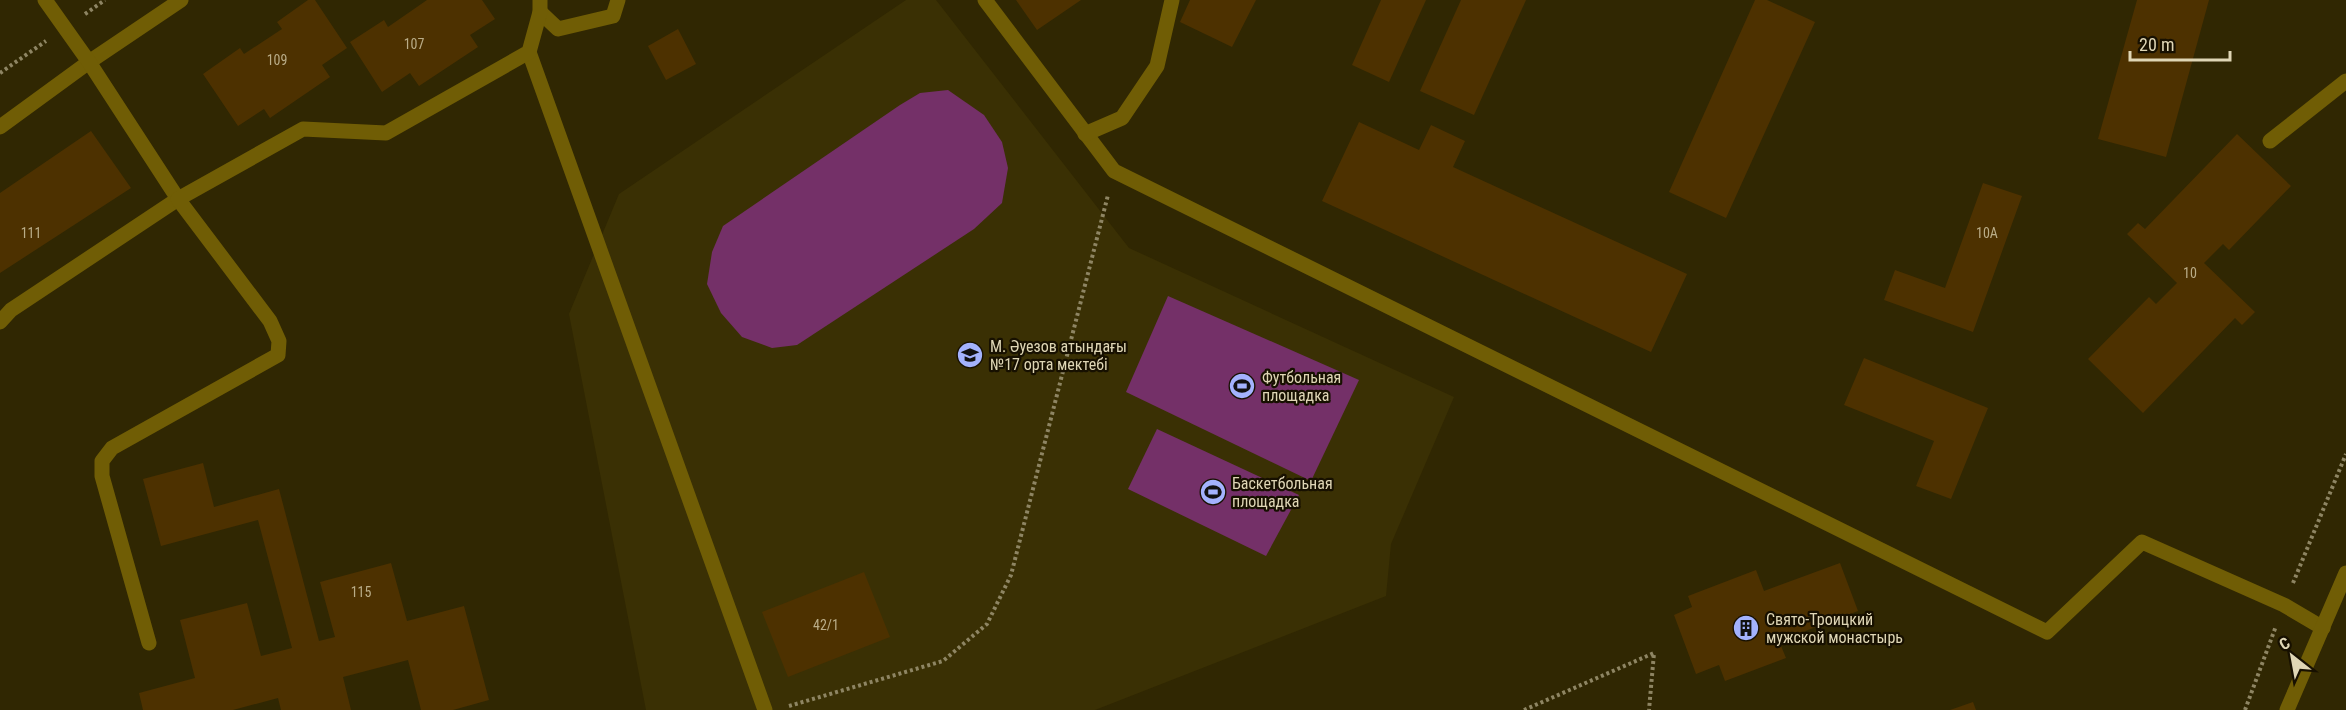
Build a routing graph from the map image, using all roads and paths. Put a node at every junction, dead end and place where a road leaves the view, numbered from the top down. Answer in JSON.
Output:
{"nodes":[{"id":1,"x":45,"y":0,"type":"edge"},
{"id":2,"x":181,"y":0,"type":"edge"},
{"id":3,"x":618,"y":0,"type":"edge"},
{"id":4,"x":985,"y":0,"type":"edge"},
{"id":5,"x":1172,"y":0,"type":"edge"},
{"id":6,"x":540,"y":6,"type":"edge"},
{"id":7,"x":530,"y":52,"type":"junction"},
{"id":8,"x":89,"y":62,"type":"junction"},
{"id":9,"x":2346,"y":81,"type":"edge"},
{"id":10,"x":0,"y":127,"type":"edge"},
{"id":11,"x":1085,"y":134,"type":"junction"},
{"id":12,"x":2270,"y":141,"type":"dead end"},
{"id":13,"x":1114,"y":171,"type":"junction"},
{"id":14,"x":178,"y":199,"type":"junction"},
{"id":15,"x":0,"y":322,"type":"edge"},
{"id":16,"x":2346,"y":573,"type":"edge"},
{"id":17,"x":2323,"y":628,"type":"junction"},
{"id":18,"x":149,"y":643,"type":"dead end"},
{"id":19,"x":788,"y":707,"type":"dead end"},
{"id":20,"x":765,"y":710,"type":"edge"},
{"id":21,"x":1524,"y":710,"type":"edge"},
{"id":22,"x":1649,"y":710,"type":"edge"},
{"id":23,"x":2287,"y":710,"type":"edge"}],
"edges":[{"from":1,"to":8,"type":"street"},
{"from":2,"to":8,"type":"street"},
{"from":3,"to":6,"type":"street"},
{"from":4,"to":11,"type":"street"},
{"from":5,"to":11,"type":"street"},
{"from":6,"to":7,"type":"street"},
{"from":7,"to":14,"type":"street"},
{"from":7,"to":20,"type":"street"},
{"from":8,"to":10,"type":"street"},
{"from":8,"to":14,"type":"street"},
{"from":9,"to":12,"type":"street"},
{"from":11,"to":13,"type":"street"},
{"from":13,"to":17,"type":"street"},
{"from":13,"to":19,"type":"path"},
{"from":14,"to":15,"type":"street"},
{"from":14,"to":18,"type":"street"},
{"from":16,"to":17,"type":"street"},
{"from":17,"to":23,"type":"street"},
{"from":21,"to":22,"type":"path"}]}
